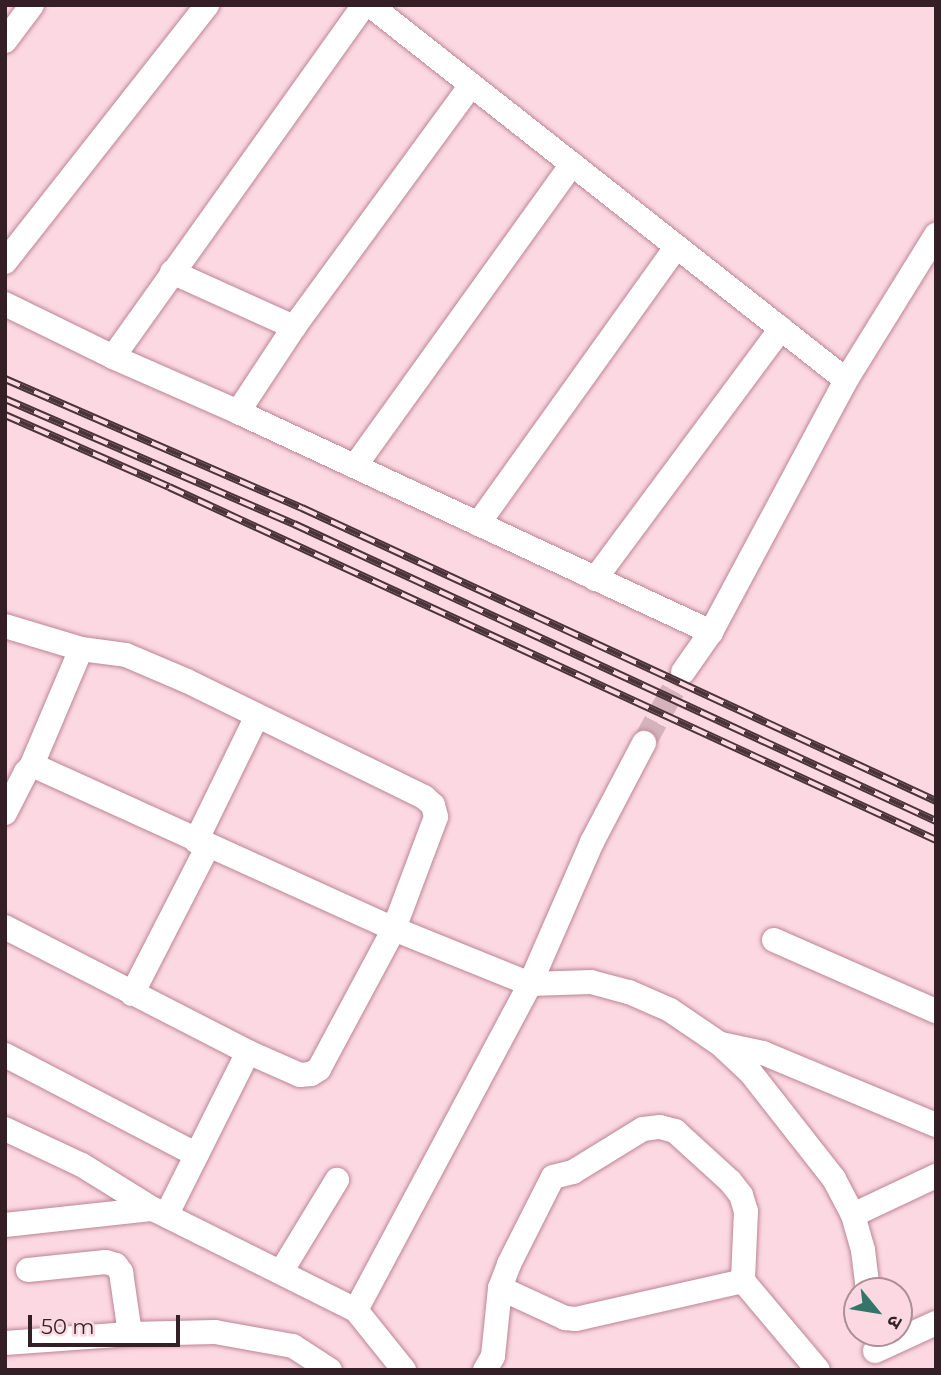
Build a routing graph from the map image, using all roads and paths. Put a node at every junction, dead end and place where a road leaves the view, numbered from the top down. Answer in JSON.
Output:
{"nodes":[{"id":1,"x":32,"y":5,"type":"edge"},
{"id":2,"x":207,"y":5,"type":"edge"},
{"id":3,"x":364,"y":5,"type":"edge"},
{"id":4,"x":370,"y":5,"type":"edge"},
{"id":5,"x":9,"y":27,"type":"edge"},
{"id":6,"x":471,"y":85,"type":"junction"},
{"id":7,"x":572,"y":164,"type":"junction"},
{"id":8,"x":936,"y":235,"type":"edge"},
{"id":9,"x":677,"y":247,"type":"junction"},
{"id":10,"x":5,"y":262,"type":"edge"},
{"id":11,"x":172,"y":272,"type":"junction"},
{"id":12,"x":5,"y":304,"type":"edge"},
{"id":13,"x":294,"y":327,"type":"junction"},
{"id":14,"x":781,"y":329,"type":"junction"},
{"id":15,"x":113,"y":357,"type":"junction"},
{"id":16,"x":846,"y":380,"type":"junction"},
{"id":17,"x":238,"y":412,"type":"junction"},
{"id":18,"x":355,"y":466,"type":"junction"},
{"id":19,"x":478,"y":524,"type":"junction"},
{"id":20,"x":595,"y":579,"type":"junction"},
{"id":21,"x":5,"y":626,"type":"edge"},
{"id":22,"x":711,"y":632,"type":"junction"},
{"id":23,"x":81,"y":649,"type":"junction"},
{"id":24,"x":683,"y":672,"type":"tunnel mouth"},
{"id":25,"x":257,"y":716,"type":"junction"},
{"id":26,"x":644,"y":743,"type":"tunnel mouth"},
{"id":27,"x":31,"y":767,"type":"junction"},
{"id":28,"x":8,"y":800,"type":"edge"},
{"id":29,"x":202,"y":843,"type":"junction"},
{"id":30,"x":5,"y":927,"type":"edge"},
{"id":31,"x":394,"y":929,"type":"junction"},
{"id":32,"x":774,"y":940,"type":"dead end"},
{"id":33,"x":530,"y":984,"type":"junction"},
{"id":34,"x":132,"y":994,"type":"junction"},
{"id":35,"x":936,"y":1011,"type":"edge"},
{"id":36,"x":720,"y":1044,"type":"junction"},
{"id":37,"x":248,"y":1052,"type":"junction"},
{"id":38,"x":5,"y":1055,"type":"edge"},
{"id":39,"x":936,"y":1125,"type":"edge"},
{"id":40,"x":7,"y":1132,"type":"edge"},
{"id":41,"x":197,"y":1155,"type":"junction"},
{"id":42,"x":936,"y":1176,"type":"edge"},
{"id":43,"x":337,"y":1180,"type":"dead end"},
{"id":44,"x":160,"y":1211,"type":"junction"},
{"id":45,"x":853,"y":1214,"type":"junction"},
{"id":46,"x":5,"y":1225,"type":"edge"},
{"id":47,"x":28,"y":1270,"type":"dead end"},
{"id":48,"x":281,"y":1272,"type":"junction"},
{"id":49,"x":866,"y":1277,"type":"edge"},
{"id":50,"x":743,"y":1281,"type":"junction"},
{"id":51,"x":500,"y":1288,"type":"junction"},
{"id":52,"x":356,"y":1310,"type":"junction"},
{"id":53,"x":936,"y":1323,"type":"edge"},
{"id":54,"x":130,"y":1334,"type":"junction"},
{"id":55,"x":5,"y":1343,"type":"edge"},
{"id":56,"x":875,"y":1351,"type":"edge"},
{"id":57,"x":330,"y":1370,"type":"edge"},
{"id":58,"x":404,"y":1370,"type":"edge"},
{"id":59,"x":485,"y":1370,"type":"edge"},
{"id":60,"x":818,"y":1370,"type":"edge"}],
"edges":[{"from":1,"to":5,"type":"street"},
{"from":2,"to":10,"type":"street"},
{"from":3,"to":11,"type":"street"},
{"from":4,"to":6,"type":"street"},
{"from":6,"to":7,"type":"street"},
{"from":6,"to":13,"type":"street"},
{"from":7,"to":9,"type":"street"},
{"from":7,"to":18,"type":"street"},
{"from":8,"to":16,"type":"street"},
{"from":9,"to":14,"type":"street"},
{"from":9,"to":19,"type":"street"},
{"from":11,"to":13,"type":"street"},
{"from":11,"to":15,"type":"street"},
{"from":12,"to":15,"type":"street"},
{"from":13,"to":17,"type":"street"},
{"from":14,"to":16,"type":"street"},
{"from":14,"to":20,"type":"street"},
{"from":15,"to":17,"type":"street"},
{"from":16,"to":22,"type":"street"},
{"from":17,"to":18,"type":"street"},
{"from":18,"to":19,"type":"street"},
{"from":19,"to":20,"type":"street"},
{"from":20,"to":22,"type":"street"},
{"from":21,"to":23,"type":"street"},
{"from":22,"to":24,"type":"street"},
{"from":23,"to":25,"type":"street"},
{"from":23,"to":27,"type":"street"},
{"from":25,"to":29,"type":"street"},
{"from":25,"to":31,"type":"street"},
{"from":26,"to":33,"type":"street"},
{"from":27,"to":28,"type":"street"},
{"from":27,"to":29,"type":"street"},
{"from":29,"to":31,"type":"street"},
{"from":29,"to":34,"type":"street"},
{"from":30,"to":34,"type":"street"},
{"from":31,"to":33,"type":"street"},
{"from":31,"to":37,"type":"street"},
{"from":32,"to":35,"type":"street"},
{"from":33,"to":36,"type":"street"},
{"from":33,"to":52,"type":"street"},
{"from":34,"to":37,"type":"street"},
{"from":36,"to":39,"type":"street"},
{"from":36,"to":45,"type":"street"},
{"from":37,"to":41,"type":"street"},
{"from":38,"to":41,"type":"street"},
{"from":40,"to":44,"type":"street"},
{"from":41,"to":44,"type":"street"},
{"from":42,"to":45,"type":"street"},
{"from":43,"to":48,"type":"street"},
{"from":44,"to":46,"type":"street"},
{"from":44,"to":48,"type":"street"},
{"from":45,"to":49,"type":"street"},
{"from":47,"to":54,"type":"street"},
{"from":48,"to":52,"type":"street"},
{"from":50,"to":51,"type":"street"},
{"from":50,"to":51,"type":"street"},
{"from":50,"to":60,"type":"street"},
{"from":51,"to":59,"type":"street"},
{"from":52,"to":58,"type":"street"},
{"from":53,"to":56,"type":"street"},
{"from":54,"to":55,"type":"street"},
{"from":54,"to":57,"type":"street"}]}
